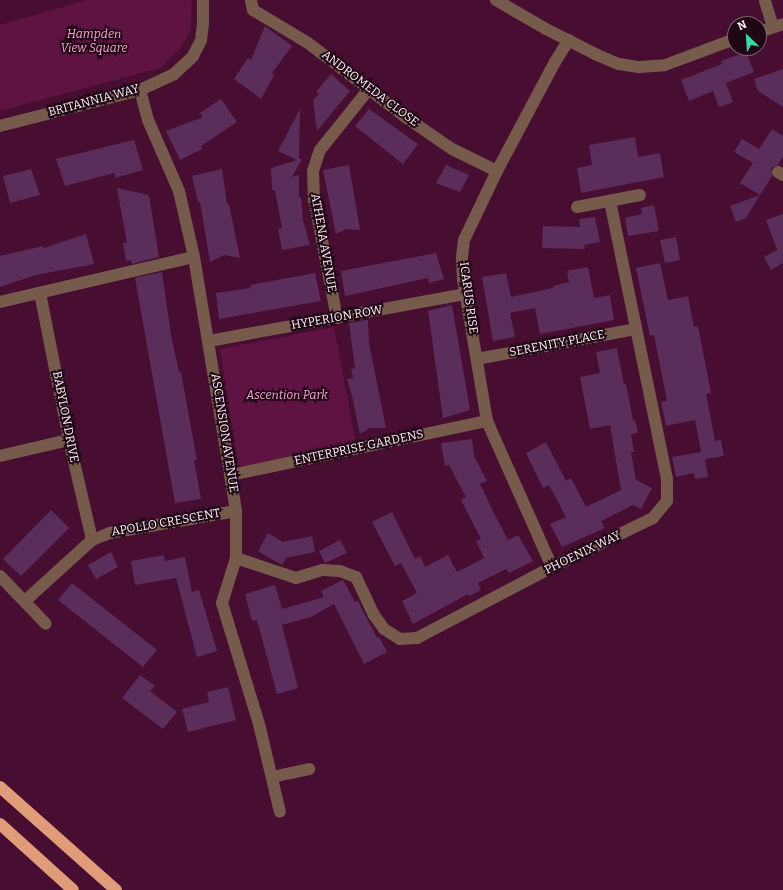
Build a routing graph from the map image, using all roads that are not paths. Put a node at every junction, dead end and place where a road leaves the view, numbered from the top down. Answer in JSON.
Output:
{"nodes":[{"id":1,"x":203,"y":0,"type":"edge"},
{"id":2,"x":251,"y":0,"type":"edge"},
{"id":3,"x":496,"y":0,"type":"edge"},
{"id":4,"x":765,"y":1,"type":"edge"},
{"id":5,"x":778,"y":26,"type":"edge"},
{"id":6,"x":767,"y":29,"type":"edge"},
{"id":7,"x":569,"y":40,"type":"junction"},
{"id":8,"x":727,"y":42,"type":"edge"},
{"id":9,"x":140,"y":90,"type":"junction"},
{"id":10,"x":368,"y":90,"type":"junction"},
{"id":11,"x":0,"y":126,"type":"edge"},
{"id":12,"x":497,"y":170,"type":"junction"},
{"id":13,"x":640,"y":195,"type":"dead end"},
{"id":14,"x":610,"y":201,"type":"junction"},
{"id":15,"x":577,"y":207,"type":"dead end"},
{"id":16,"x":194,"y":257,"type":"junction"},
{"id":17,"x":40,"y":293,"type":"junction"},
{"id":18,"x":466,"y":294,"type":"junction"},
{"id":19,"x":0,"y":302,"type":"edge"},
{"id":20,"x":337,"y":318,"type":"junction"},
{"id":21,"x":636,"y":329,"type":"junction"},
{"id":22,"x":209,"y":341,"type":"junction"},
{"id":23,"x":477,"y":359,"type":"junction"},
{"id":24,"x":487,"y":421,"type":"junction"},
{"id":25,"x":69,"y":440,"type":"junction"},
{"id":26,"x":0,"y":456,"type":"edge"},
{"id":27,"x":231,"y":474,"type":"junction"},
{"id":28,"x":236,"y":511,"type":"junction"},
{"id":29,"x":92,"y":540,"type":"junction"},
{"id":30,"x":236,"y":558,"type":"junction"},
{"id":31,"x":552,"y":567,"type":"junction"},
{"id":32,"x":0,"y":576,"type":"edge"},
{"id":33,"x":25,"y":601,"type":"junction"},
{"id":34,"x":46,"y":624,"type":"dead end"},
{"id":35,"x":309,"y":769,"type":"dead end"},
{"id":36,"x":272,"y":777,"type":"junction"},
{"id":37,"x":0,"y":786,"type":"edge"},
{"id":38,"x":280,"y":812,"type":"dead end"},
{"id":39,"x":0,"y":824,"type":"edge"},
{"id":40,"x":73,"y":890,"type":"edge"},
{"id":41,"x":116,"y":890,"type":"edge"}],
"edges":[{"from":1,"to":9,"type":"street","name":"BRITANNIA WAY"},
{"from":2,"to":10,"type":"street","name":"ANDROMEDA CLOSE"},
{"from":3,"to":7,"type":"street"},
{"from":4,"to":5,"type":"street"},
{"from":5,"to":6,"type":"street"},
{"from":7,"to":8,"type":"street"},
{"from":7,"to":12,"type":"street","name":"ICARUS RISE"},
{"from":9,"to":11,"type":"street","name":"BRITANNIA WAY"},
{"from":9,"to":16,"type":"street","name":"ASCENSION AVENUE"},
{"from":10,"to":12,"type":"street","name":"ANDROMEDA CLOSE"},
{"from":10,"to":20,"type":"street","name":"ATHENA AVENUE"},
{"from":12,"to":18,"type":"street","name":"ICARUS RISE"},
{"from":13,"to":14,"type":"street"},
{"from":14,"to":15,"type":"street"},
{"from":14,"to":21,"type":"street","name":"PHOENIX WAY"},
{"from":16,"to":17,"type":"street"},
{"from":16,"to":22,"type":"street","name":"ASCENSION AVENUE"},
{"from":17,"to":19,"type":"street"},
{"from":17,"to":25,"type":"street","name":"BABYLON DRIVE"},
{"from":18,"to":20,"type":"street","name":"HYPERION ROW"},
{"from":18,"to":23,"type":"street","name":"ICARUS RISE"},
{"from":20,"to":22,"type":"street","name":"HYPERION ROW"},
{"from":21,"to":23,"type":"street","name":"SERENITY PLACE"},
{"from":21,"to":31,"type":"street","name":"PHOENIX WAY"},
{"from":22,"to":27,"type":"street","name":"ASCENSION AVENUE"},
{"from":23,"to":24,"type":"street","name":"ICARUS RISE"},
{"from":24,"to":27,"type":"street","name":"ENTERPRISE GARDENS"},
{"from":24,"to":31,"type":"street","name":"ICARUS RISE"},
{"from":25,"to":26,"type":"street"},
{"from":25,"to":29,"type":"street","name":"BABYLON DRIVE"},
{"from":27,"to":28,"type":"street","name":"ASCENSION AVENUE"},
{"from":28,"to":29,"type":"street","name":"APOLLO CRESCENT"},
{"from":28,"to":30,"type":"street","name":"ASCENSION AVENUE"},
{"from":29,"to":33,"type":"street","name":"APOLLO CRESCENT"},
{"from":30,"to":31,"type":"street","name":"PHOENIX WAY"},
{"from":30,"to":36,"type":"street","name":"ASCENSION AVENUE"},
{"from":32,"to":33,"type":"street"},
{"from":33,"to":34,"type":"street"},
{"from":35,"to":36,"type":"street"},
{"from":36,"to":38,"type":"street","name":"ASCENSION AVENUE"},
{"from":37,"to":41,"type":"highway"},
{"from":39,"to":40,"type":"highway"}]}
